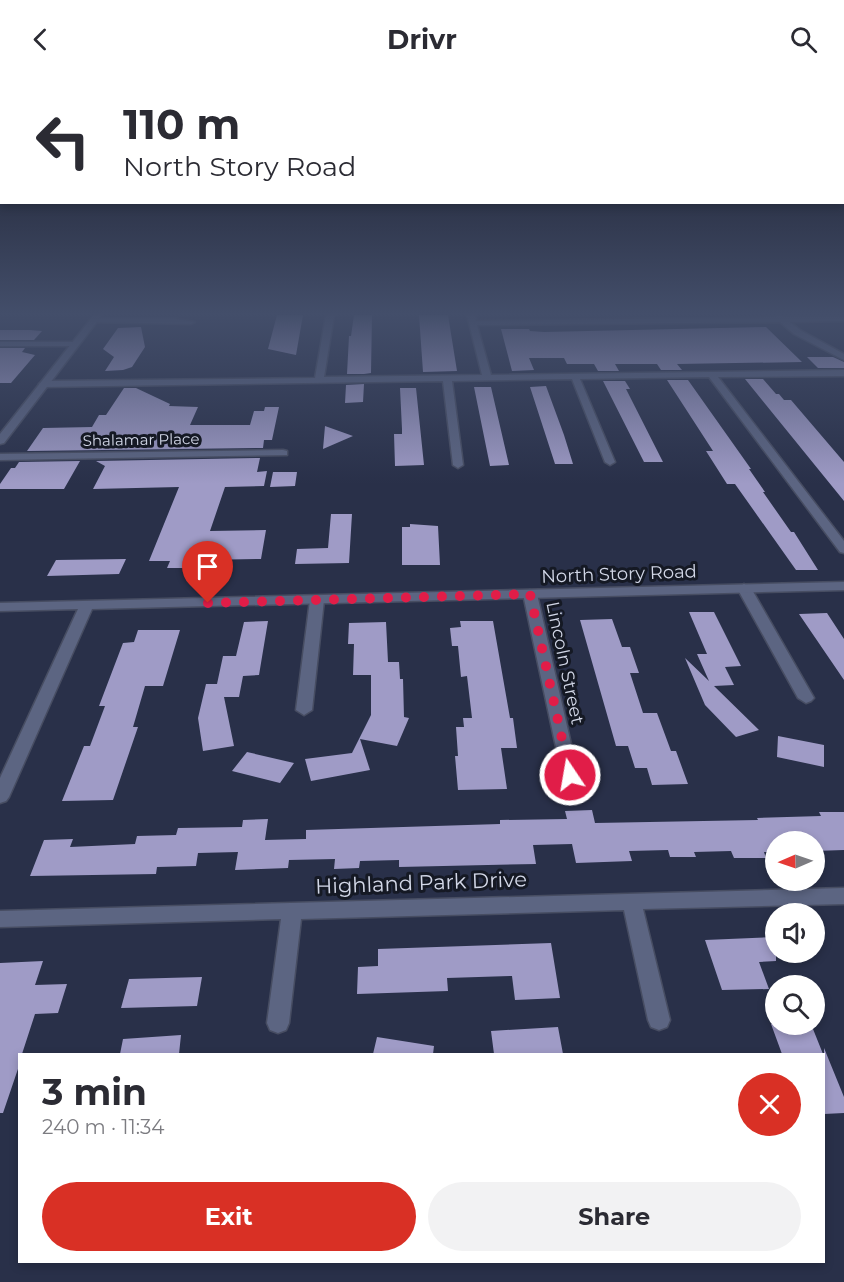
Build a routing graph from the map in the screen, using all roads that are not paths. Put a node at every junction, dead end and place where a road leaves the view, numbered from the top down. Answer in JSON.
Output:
{"nodes":[{"id":1,"x":54,"y":371,"type":"edge"},
{"id":2,"x":321,"y":371,"type":"edge"},
{"id":3,"x":486,"y":371,"type":"edge"},
{"id":4,"x":844,"y":373,"type":"edge"},
{"id":5,"x":712,"y":375,"type":"junction"},
{"id":6,"x":576,"y":377,"type":"junction"},
{"id":7,"x":488,"y":378,"type":"junction"},
{"id":8,"x":447,"y":379,"type":"junction"},
{"id":9,"x":319,"y":381,"type":"junction"},
{"id":10,"x":44,"y":384,"type":"junction"},
{"id":11,"x":0,"y":441,"type":"edge"},
{"id":12,"x":283,"y":453,"type":"dead end"},
{"id":13,"x":0,"y":457,"type":"edge"},
{"id":14,"x":610,"y":462,"type":"dead end"},
{"id":15,"x":458,"y":465,"type":"dead end"},
{"id":16,"x":844,"y":549,"type":"edge"},
{"id":17,"x":844,"y":586,"type":"edge"},
{"id":18,"x":744,"y":588,"type":"junction"},
{"id":19,"x":530,"y":594,"type":"junction"},
{"id":20,"x":317,"y":600,"type":"junction"},
{"id":21,"x":86,"y":606,"type":"junction"},
{"id":22,"x":0,"y":607,"type":"edge"},
{"id":23,"x":806,"y":698,"type":"dead end"},
{"id":24,"x":304,"y":710,"type":"dead end"},
{"id":25,"x":570,"y":775,"type":"dead end"},
{"id":26,"x":0,"y":797,"type":"edge"},
{"id":27,"x":844,"y":896,"type":"edge"},
{"id":28,"x":632,"y":902,"type":"junction"},
{"id":29,"x":292,"y":911,"type":"junction"},
{"id":30,"x":0,"y":919,"type":"edge"},
{"id":31,"x":659,"y":1020,"type":"dead end"},
{"id":32,"x":278,"y":1023,"type":"dead end"}],
"edges":[{"from":1,"to":10,"type":"street"},
{"from":2,"to":9,"type":"street"},
{"from":3,"to":7,"type":"street"},
{"from":4,"to":5,"type":"street"},
{"from":5,"to":6,"type":"street"},
{"from":5,"to":16,"type":"street"},
{"from":6,"to":7,"type":"street"},
{"from":6,"to":14,"type":"street"},
{"from":7,"to":8,"type":"street"},
{"from":8,"to":9,"type":"street"},
{"from":8,"to":15,"type":"street"},
{"from":9,"to":10,"type":"street"},
{"from":10,"to":11,"type":"street"},
{"from":12,"to":13,"type":"street","name":"Shalamar Place"},
{"from":17,"to":18,"type":"street","name":"North Story Road"},
{"from":18,"to":19,"type":"street","name":"North Story Road"},
{"from":18,"to":23,"type":"street"},
{"from":19,"to":20,"type":"street","name":"North Story Road"},
{"from":19,"to":25,"type":"street","name":"Lincoln Street"},
{"from":20,"to":21,"type":"street","name":"North Story Road"},
{"from":20,"to":24,"type":"street"},
{"from":21,"to":22,"type":"street","name":"North Story Road"},
{"from":21,"to":26,"type":"street"},
{"from":27,"to":28,"type":"street","name":"Highland Park Drive"},
{"from":28,"to":29,"type":"street","name":"Highland Park Drive"},
{"from":28,"to":31,"type":"street"},
{"from":29,"to":30,"type":"street","name":"Highland Park Drive"},
{"from":29,"to":32,"type":"street"}]}
